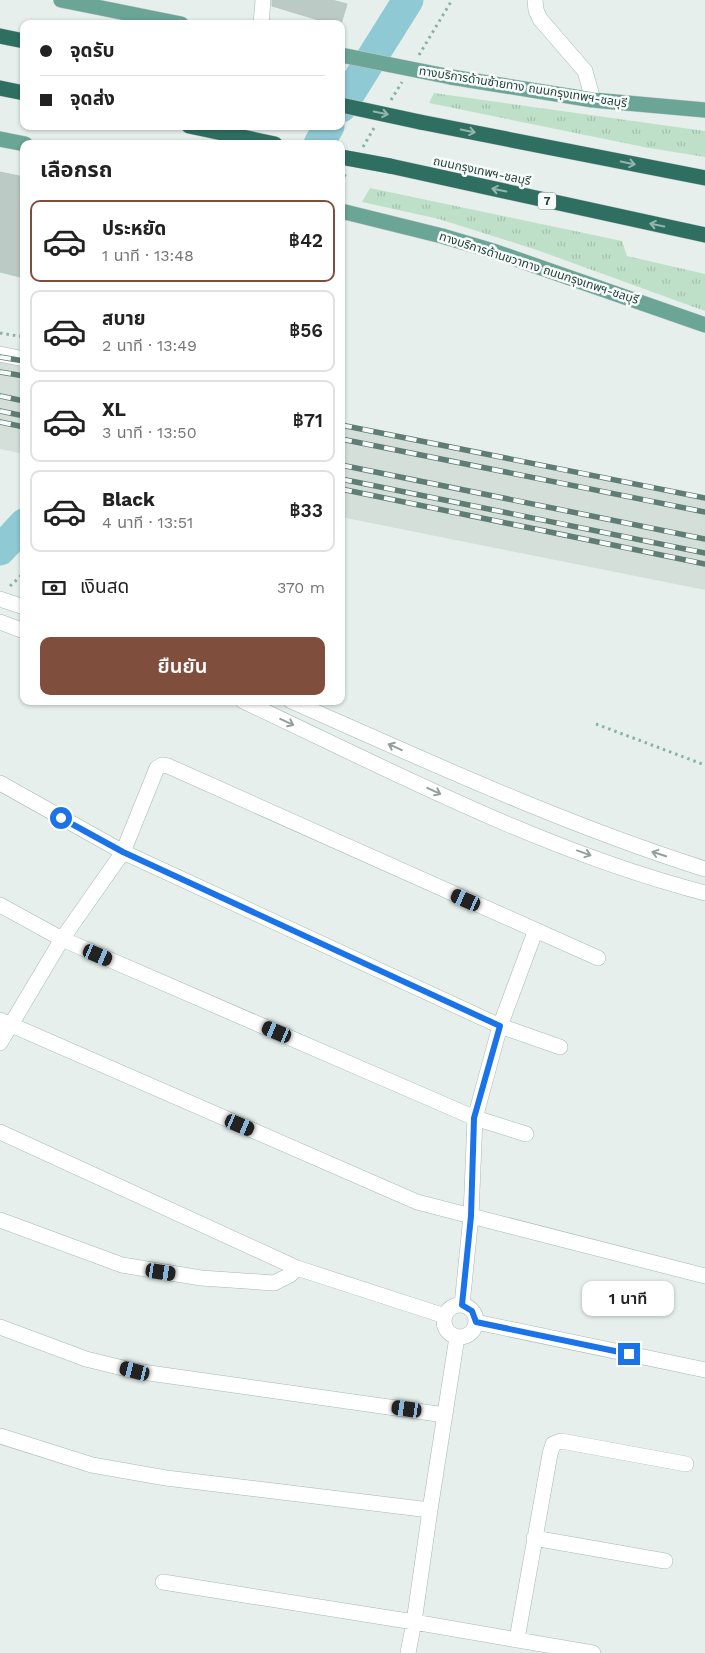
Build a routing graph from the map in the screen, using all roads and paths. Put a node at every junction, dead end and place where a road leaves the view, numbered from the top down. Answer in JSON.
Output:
{"nodes":[{"id":1,"x":61,"y":0,"type":"edge"},
{"id":2,"x":263,"y":0,"type":"edge"},
{"id":3,"x":452,"y":0,"type":"edge"},
{"id":4,"x":535,"y":0,"type":"edge"},
{"id":5,"x":161,"y":20,"type":"edge"},
{"id":6,"x":261,"y":20,"type":"edge"},
{"id":7,"x":0,"y":36,"type":"edge"},
{"id":8,"x":20,"y":40,"type":"edge"},
{"id":9,"x":345,"y":57,"type":"edge"},
{"id":10,"x":417,"y":58,"type":"dead end"},
{"id":11,"x":407,"y":74,"type":"dead end"},
{"id":12,"x":0,"y":88,"type":"edge"},
{"id":13,"x":20,"y":92,"type":"edge"},
{"id":14,"x":593,"y":100,"type":"junction"},
{"id":15,"x":345,"y":106,"type":"edge"},
{"id":16,"x":387,"y":107,"type":"dead end"},
{"id":17,"x":705,"y":110,"type":"edge"},
{"id":18,"x":377,"y":124,"type":"dead end"},
{"id":19,"x":209,"y":130,"type":"edge"},
{"id":20,"x":0,"y":138,"type":"edge"},
{"id":21,"x":258,"y":140,"type":"edge"},
{"id":22,"x":20,"y":143,"type":"edge"},
{"id":23,"x":362,"y":148,"type":"dead end"},
{"id":24,"x":346,"y":161,"type":"edge"},
{"id":25,"x":705,"y":178,"type":"edge"},
{"id":26,"x":345,"y":212,"type":"edge"},
{"id":27,"x":705,"y":235,"type":"edge"},
{"id":28,"x":705,"y":324,"type":"edge"},
{"id":29,"x":0,"y":333,"type":"edge"},
{"id":30,"x":20,"y":336,"type":"edge"},
{"id":31,"x":0,"y":354,"type":"edge"},
{"id":32,"x":20,"y":358,"type":"edge"},
{"id":33,"x":20,"y":577,"type":"edge"},
{"id":34,"x":3,"y":594,"type":"edge"},
{"id":35,"x":20,"y":605,"type":"edge"},
{"id":36,"x":0,"y":622,"type":"edge"},
{"id":37,"x":20,"y":629,"type":"edge"},
{"id":38,"x":251,"y":705,"type":"edge"},
{"id":39,"x":300,"y":705,"type":"edge"},
{"id":40,"x":596,"y":724,"type":"dead end"},
{"id":41,"x":705,"y":765,"type":"edge"},
{"id":42,"x":0,"y":783,"type":"edge"},
{"id":43,"x":492,"y":790,"type":"junction"},
{"id":44,"x":483,"y":814,"type":"junction"},
{"id":45,"x":123,"y":852,"type":"junction"},
{"id":46,"x":705,"y":869,"type":"edge"},
{"id":47,"x":705,"y":893,"type":"edge"},
{"id":48,"x":0,"y":905,"type":"edge"},
{"id":49,"x":536,"y":932,"type":"junction"},
{"id":50,"x":62,"y":939,"type":"junction"},
{"id":51,"x":598,"y":958,"type":"dead end"},
{"id":52,"x":5,"y":1023,"type":"edge"},
{"id":53,"x":500,"y":1026,"type":"junction"},
{"id":54,"x":0,"y":1043,"type":"edge"},
{"id":55,"x":560,"y":1047,"type":"dead end"},
{"id":56,"x":474,"y":1118,"type":"junction"},
{"id":57,"x":0,"y":1132,"type":"edge"},
{"id":58,"x":526,"y":1134,"type":"dead end"},
{"id":59,"x":471,"y":1216,"type":"junction"},
{"id":60,"x":0,"y":1220,"type":"edge"},
{"id":61,"x":297,"y":1268,"type":"junction"},
{"id":62,"x":705,"y":1276,"type":"edge"},
{"id":63,"x":462,"y":1305,"type":"junction"},
{"id":64,"x":444,"y":1316,"type":"junction"},
{"id":65,"x":476,"y":1322,"type":"junction"},
{"id":66,"x":0,"y":1327,"type":"edge"},
{"id":67,"x":456,"y":1337,"type":"junction"},
{"id":68,"x":705,"y":1370,"type":"edge"},
{"id":69,"x":446,"y":1415,"type":"junction"},
{"id":70,"x":0,"y":1436,"type":"edge"},
{"id":71,"x":686,"y":1464,"type":"dead end"},
{"id":72,"x":430,"y":1510,"type":"junction"},
{"id":73,"x":534,"y":1538,"type":"junction"},
{"id":74,"x":665,"y":1561,"type":"dead end"},
{"id":75,"x":163,"y":1582,"type":"dead end"},
{"id":76,"x":414,"y":1622,"type":"junction"},
{"id":77,"x":517,"y":1639,"type":"junction"},
{"id":78,"x":408,"y":1653,"type":"edge"},
{"id":79,"x":593,"y":1653,"type":"edge"}],
"edges":[{"from":1,"to":5,"type":"main road"},
{"from":2,"to":6,"type":"street"},
{"from":3,"to":10,"type":"path"},
{"from":4,"to":14,"type":"street"},
{"from":7,"to":8,"type":"highway"},
{"from":9,"to":14,"type":"main road","name":"ทางบริการด้านซ้ายทาง ถนนกรุงเทพฯ-ชลบุรี","bridge":true},
{"from":11,"to":16,"type":"path"},
{"from":12,"to":13,"type":"highway"},
{"from":14,"to":17,"type":"main road","name":"ทางบริการด้านซ้ายทาง ถนนกรุงเทพฯ-ชลบุรี"},
{"from":15,"to":25,"type":"highway","one_way":true,"bridge":true},
{"from":18,"to":23,"type":"path"},
{"from":19,"to":21,"type":"highway"},
{"from":20,"to":22,"type":"main road"},
{"from":27,"to":24,"type":"highway","name":"ถนนกรุงเทพฯ-ชลบุรี","number":"7","one_way":true,"bridge":true},
{"from":26,"to":28,"type":"main road","name":"ทางบริการด้านขวาทาง ถนนกรุงเทพฯ-ชลบุรี"},
{"from":29,"to":30,"type":"path"},
{"from":31,"to":32,"type":"street"},
{"from":33,"to":34,"type":"path"},
{"from":34,"to":35,"type":"street"},
{"from":36,"to":37,"type":"street"},
{"from":38,"to":44,"type":"street","one_way":true},
{"from":43,"to":39,"type":"street","one_way":true},
{"from":40,"to":41,"type":"path"},
{"from":42,"to":45,"type":"street"},
{"from":43,"to":44,"type":"street"},
{"from":46,"to":43,"type":"street","one_way":true},
{"from":44,"to":47,"type":"street","one_way":true},
{"from":45,"to":49,"type":"street"},
{"from":45,"to":50,"type":"street"},
{"from":45,"to":53,"type":"street"},
{"from":48,"to":50,"type":"street"},
{"from":49,"to":51,"type":"street"},
{"from":49,"to":53,"type":"street"},
{"from":50,"to":52,"type":"street"},
{"from":50,"to":56,"type":"street"},
{"from":52,"to":54,"type":"street"},
{"from":52,"to":59,"type":"street"},
{"from":53,"to":55,"type":"street"},
{"from":53,"to":56,"type":"street"},
{"from":56,"to":58,"type":"street"},
{"from":56,"to":59,"type":"street"},
{"from":57,"to":61,"type":"street"},
{"from":59,"to":62,"type":"street"},
{"from":59,"to":63,"type":"street"},
{"from":60,"to":61,"type":"street"},
{"from":61,"to":64,"type":"street"},
{"from":63,"to":64,"type":"street"},
{"from":63,"to":65,"type":"street"},
{"from":64,"to":67,"type":"street"},
{"from":65,"to":67,"type":"street"},
{"from":65,"to":68,"type":"street"},
{"from":66,"to":69,"type":"street"},
{"from":67,"to":69,"type":"street"},
{"from":69,"to":72,"type":"street"},
{"from":70,"to":72,"type":"street"},
{"from":71,"to":73,"type":"street"},
{"from":72,"to":76,"type":"street"},
{"from":73,"to":74,"type":"street"},
{"from":73,"to":77,"type":"street"},
{"from":75,"to":76,"type":"street"},
{"from":76,"to":77,"type":"street"},
{"from":76,"to":78,"type":"street"},
{"from":77,"to":79,"type":"street"}]}
